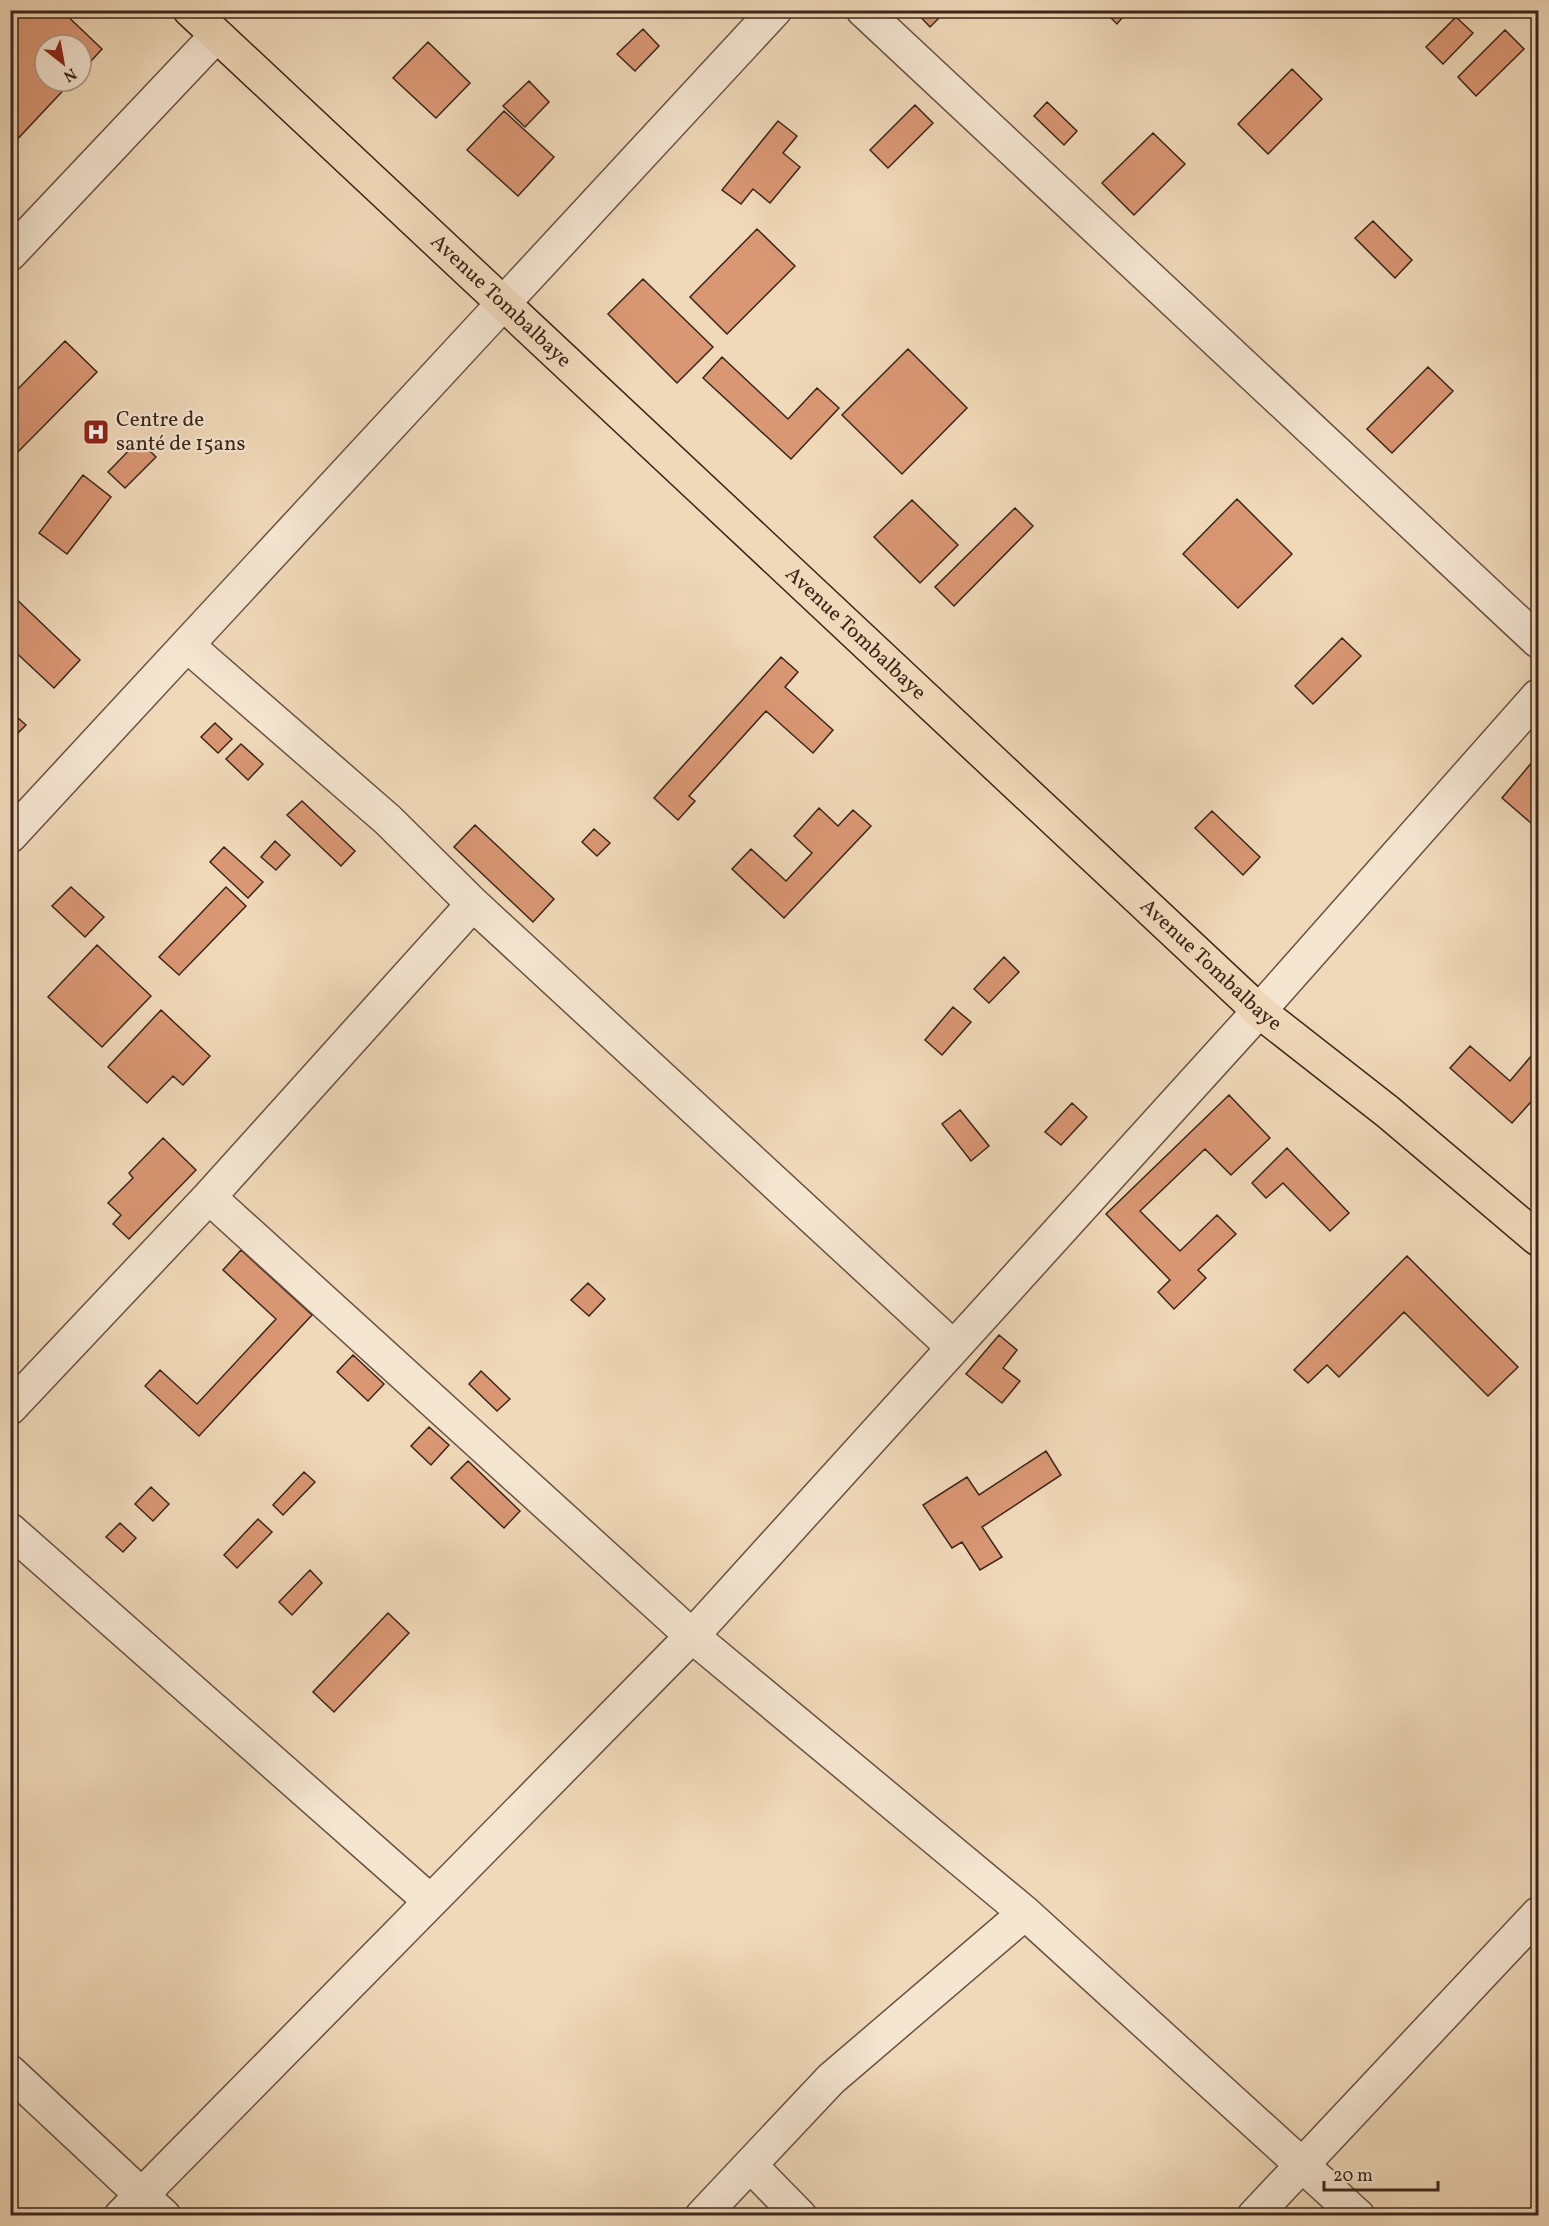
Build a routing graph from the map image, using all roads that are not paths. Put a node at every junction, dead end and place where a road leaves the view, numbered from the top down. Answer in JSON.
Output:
{"nodes":[{"id":1,"x":190,"y":10,"type":"edge"},
{"id":2,"x":775,"y":10,"type":"edge"},
{"id":3,"x":863,"y":10,"type":"edge"},
{"id":4,"x":216,"y":36,"type":"junction"},
{"id":5,"x":10,"y":254,"type":"edge"},
{"id":6,"x":502,"y":304,"type":"junction"},
{"id":7,"x":1539,"y":641,"type":"edge"},
{"id":8,"x":187,"y":645,"type":"junction"},
{"id":9,"x":1539,"y":696,"type":"edge"},
{"id":10,"x":10,"y":836,"type":"edge"},
{"id":11,"x":473,"y":904,"type":"junction"},
{"id":12,"x":1259,"y":1011,"type":"junction"},
{"id":13,"x":209,"y":1197,"type":"junction"},
{"id":14,"x":1539,"y":1239,"type":"edge"},
{"id":15,"x":953,"y":1347,"type":"junction"},
{"id":16,"x":10,"y":1408,"type":"edge"},
{"id":17,"x":10,"y":1530,"type":"edge"},
{"id":18,"x":692,"y":1636,"type":"junction"},
{"id":19,"x":430,"y":1901,"type":"junction"},
{"id":20,"x":1025,"y":1913,"type":"junction"},
{"id":21,"x":1539,"y":1914,"type":"edge"},
{"id":22,"x":10,"y":2072,"type":"edge"},
{"id":23,"x":750,"y":2164,"type":"junction"},
{"id":24,"x":1304,"y":2165,"type":"junction"},
{"id":25,"x":142,"y":2208,"type":"edge"},
{"id":26,"x":702,"y":2216,"type":"edge"},
{"id":27,"x":800,"y":2216,"type":"edge"},
{"id":28,"x":1254,"y":2216,"type":"edge"},
{"id":29,"x":1358,"y":2216,"type":"edge"}],
"edges":[{"from":1,"to":4,"type":"main road","name":"Avenue Tombalbaye"},
{"from":2,"to":6,"type":"street"},
{"from":3,"to":7,"type":"street"},
{"from":4,"to":5,"type":"street"},
{"from":4,"to":6,"type":"main road","name":"Avenue Tombalbaye"},
{"from":6,"to":8,"type":"street"},
{"from":6,"to":12,"type":"main road","name":"Avenue Tombalbaye"},
{"from":8,"to":10,"type":"street"},
{"from":8,"to":11,"type":"street"},
{"from":9,"to":12,"type":"street"},
{"from":11,"to":13,"type":"street"},
{"from":11,"to":15,"type":"street"},
{"from":12,"to":14,"type":"main road","name":"Avenue Tombalbaye"},
{"from":12,"to":15,"type":"street"},
{"from":13,"to":16,"type":"street"},
{"from":13,"to":18,"type":"street"},
{"from":15,"to":18,"type":"street"},
{"from":17,"to":19,"type":"street"},
{"from":18,"to":19,"type":"street"},
{"from":18,"to":20,"type":"street"},
{"from":19,"to":25,"type":"street"},
{"from":20,"to":23,"type":"street"},
{"from":20,"to":24,"type":"street"},
{"from":21,"to":24,"type":"street"},
{"from":22,"to":25,"type":"street"},
{"from":23,"to":26,"type":"street"},
{"from":23,"to":27,"type":"street"},
{"from":24,"to":28,"type":"street"},
{"from":24,"to":29,"type":"street"}]}
